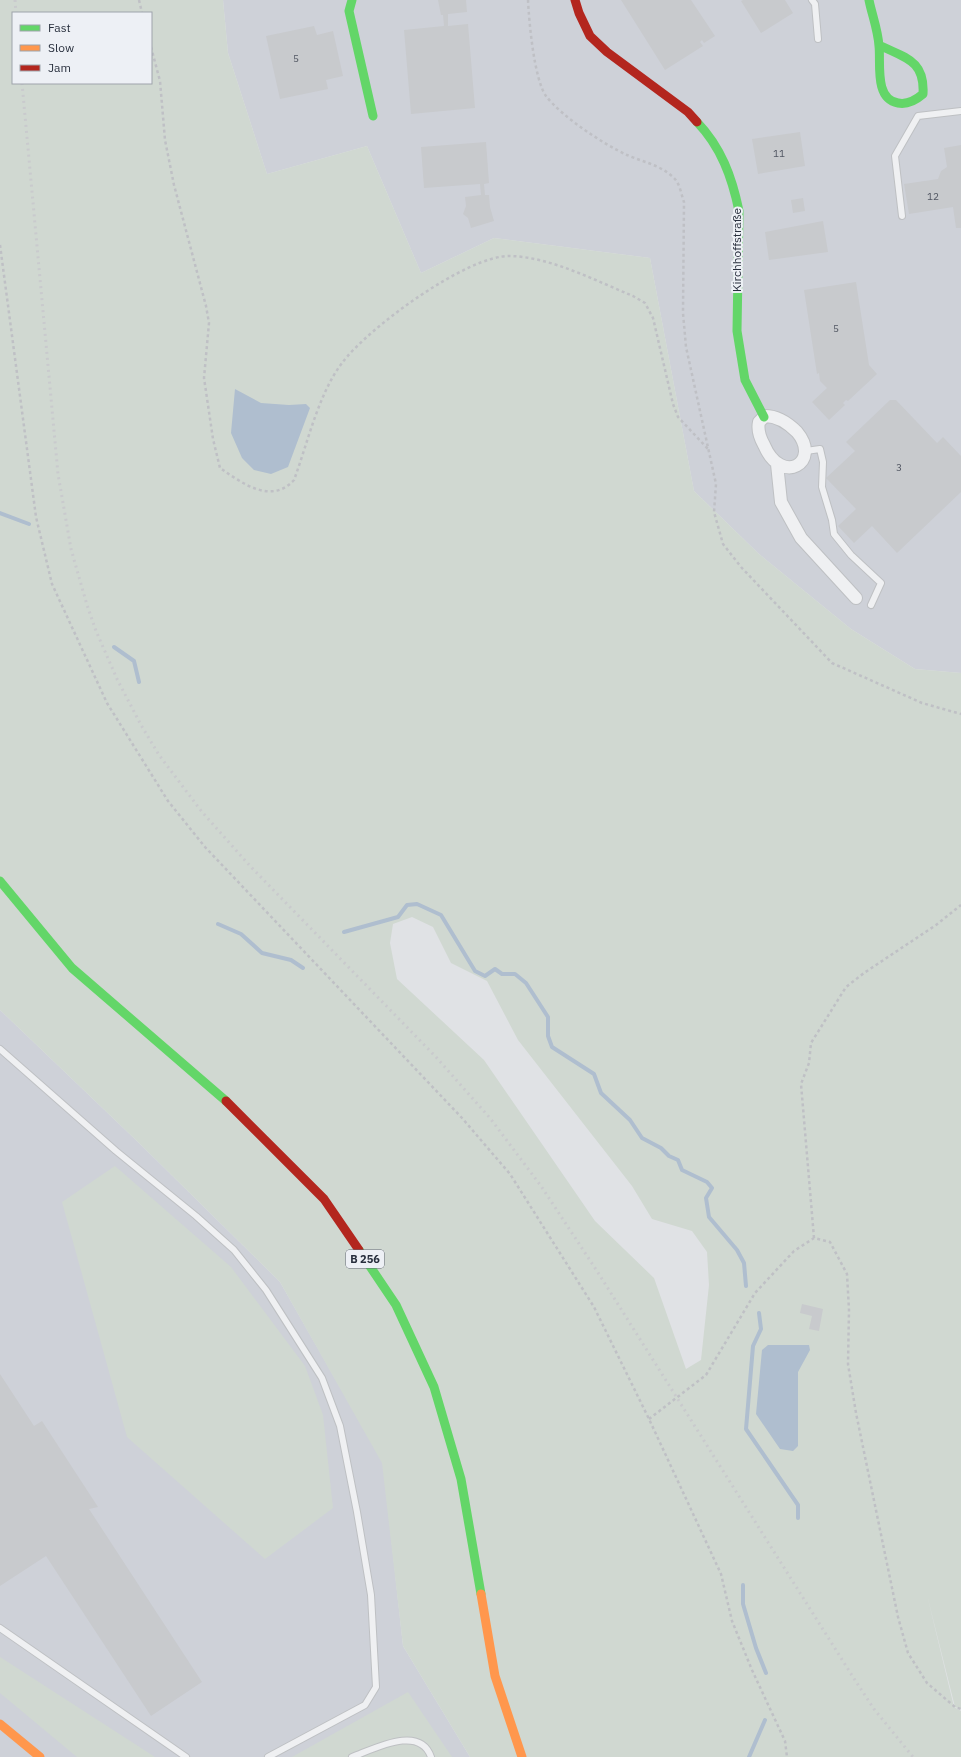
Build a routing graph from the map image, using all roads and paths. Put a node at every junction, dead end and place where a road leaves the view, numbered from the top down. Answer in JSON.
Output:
{"nodes":[{"id":1,"x":138,"y":0,"type":"edge"},
{"id":2,"x":352,"y":0,"type":"edge"},
{"id":3,"x":528,"y":0,"type":"edge"},
{"id":4,"x":575,"y":0,"type":"edge"},
{"id":5,"x":812,"y":0,"type":"edge"},
{"id":6,"x":869,"y":0,"type":"edge"},
{"id":7,"x":142,"y":12,"type":"edge"},
{"id":8,"x":818,"y":39,"type":"dead end"},
{"id":9,"x":879,"y":45,"type":"junction"},
{"id":10,"x":152,"y":51,"type":"edge"},
{"id":11,"x":913,"y":103,"type":"junction"},
{"id":12,"x":961,"y":111,"type":"edge"},
{"id":13,"x":373,"y":116,"type":"dead end"},
{"id":14,"x":918,"y":116,"type":"junction"},
{"id":15,"x":902,"y":216,"type":"dead end"},
{"id":16,"x":0,"y":244,"type":"edge"},
{"id":17,"x":764,"y":417,"type":"junction"},
{"id":18,"x":708,"y":449,"type":"junction"},
{"id":19,"x":806,"y":451,"type":"junction"},
{"id":20,"x":777,"y":464,"type":"junction"},
{"id":21,"x":856,"y":598,"type":"dead end"},
{"id":22,"x":871,"y":605,"type":"dead end"},
{"id":23,"x":961,"y":714,"type":"edge"},
{"id":24,"x":0,"y":881,"type":"edge"},
{"id":25,"x":961,"y":905,"type":"edge"},
{"id":26,"x":0,"y":1050,"type":"edge"},
{"id":27,"x":814,"y":1238,"type":"junction"},
{"id":28,"x":649,"y":1419,"type":"junction"},
{"id":29,"x":0,"y":1628,"type":"edge"},
{"id":30,"x":961,"y":1709,"type":"edge"},
{"id":31,"x":0,"y":1724,"type":"edge"},
{"id":32,"x":40,"y":1757,"type":"edge"},
{"id":33,"x":186,"y":1757,"type":"edge"},
{"id":34,"x":268,"y":1757,"type":"edge"},
{"id":35,"x":352,"y":1757,"type":"edge"},
{"id":36,"x":431,"y":1757,"type":"edge"},
{"id":37,"x":522,"y":1757,"type":"edge"},
{"id":38,"x":787,"y":1757,"type":"edge"}],
"edges":[{"from":1,"to":7,"type":"path"},
{"from":2,"to":13,"type":"main road"},
{"from":3,"to":18,"type":"path"},
{"from":4,"to":17,"type":"main road","name":"Kirchhoffstraße"},
{"from":5,"to":8,"type":"lane"},
{"from":6,"to":9,"type":"main road"},
{"from":9,"to":11,"type":"main road"},
{"from":9,"to":11,"type":"main road"},
{"from":10,"to":18,"type":"path"},
{"from":11,"to":14,"type":"lane"},
{"from":12,"to":14,"type":"lane"},
{"from":14,"to":15,"type":"lane"},
{"from":16,"to":28,"type":"path"},
{"from":17,"to":19,"type":"street"},
{"from":17,"to":20,"type":"street"},
{"from":18,"to":23,"type":"path"},
{"from":19,"to":20,"type":"street"},
{"from":19,"to":22,"type":"lane"},
{"from":20,"to":21,"type":"street"},
{"from":24,"to":37,"type":"main road","number":"B 256"},
{"from":25,"to":27,"type":"path"},
{"from":26,"to":34,"type":"lane"},
{"from":27,"to":28,"type":"path"},
{"from":27,"to":30,"type":"path"},
{"from":28,"to":38,"type":"path"},
{"from":29,"to":33,"type":"lane"},
{"from":31,"to":32,"type":"main road"},
{"from":35,"to":36,"type":"lane"}]}
